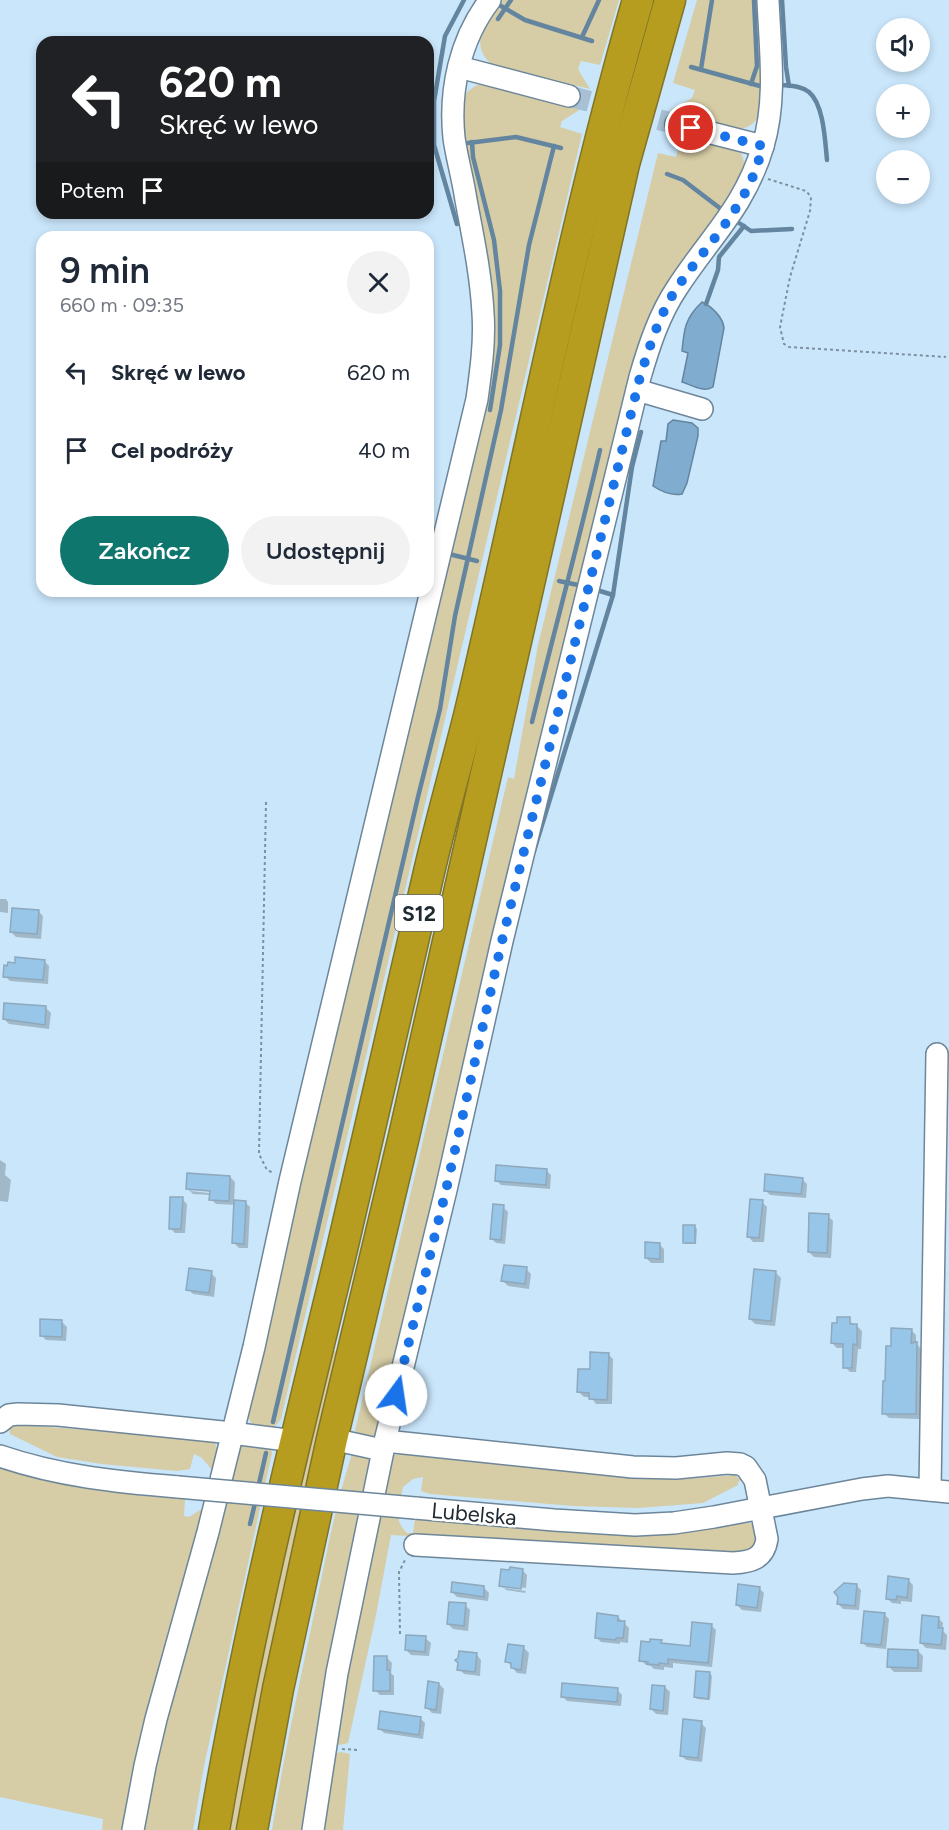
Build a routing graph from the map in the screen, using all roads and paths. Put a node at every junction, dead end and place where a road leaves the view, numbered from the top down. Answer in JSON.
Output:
{"nodes":[{"id":1,"x":490,"y":0,"type":"edge"},
{"id":2,"x":639,"y":0,"type":"edge"},
{"id":3,"x":670,"y":0,"type":"edge"},
{"id":4,"x":768,"y":0,"type":"edge"},
{"id":5,"x":459,"y":67,"type":"junction"},
{"id":6,"x":569,"y":96,"type":"tunnel mouth"},
{"id":7,"x":676,"y":124,"type":"tunnel mouth"},
{"id":8,"x":763,"y":146,"type":"junction"},
{"id":9,"x":753,"y":175,"type":"junction"},
{"id":10,"x":946,"y":357,"type":"dead end"},
{"id":11,"x":637,"y":390,"type":"junction"},
{"id":12,"x":702,"y":409,"type":"dead end"},
{"id":13,"x":434,"y":578,"type":"edge"},
{"id":14,"x":430,"y":597,"type":"edge"},
{"id":15,"x":266,"y":802,"type":"dead end"},
{"id":16,"x":937,"y":1053,"type":"dead end"},
{"id":17,"x":290,"y":1181,"type":"junction"},
{"id":18,"x":342,"y":1247,"type":"junction"},
{"id":19,"x":376,"y":1254,"type":"junction"},
{"id":20,"x":1,"y":1419,"type":"edge"},
{"id":21,"x":232,"y":1433,"type":"junction"},
{"id":22,"x":332,"y":1438,"type":"junction"},
{"id":23,"x":295,"y":1441,"type":"junction"},
{"id":24,"x":384,"y":1446,"type":"junction"},
{"id":25,"x":0,"y":1456,"type":"edge"},
{"id":26,"x":940,"y":1491,"type":"edge"},
{"id":27,"x":761,"y":1508,"type":"junction"},
{"id":28,"x":415,"y":1545,"type":"joint"},
{"id":29,"x":400,"y":1634,"type":"dead end"},
{"id":30,"x":133,"y":1830,"type":"edge"},
{"id":31,"x":214,"y":1830,"type":"edge"},
{"id":32,"x":252,"y":1830,"type":"edge"},
{"id":33,"x":313,"y":1830,"type":"edge"}],
"edges":[{"from":1,"to":5,"type":"street"},
{"from":2,"to":18,"type":"highway","number":"S12"},
{"from":3,"to":19,"type":"highway","number":"S12"},
{"from":4,"to":8,"type":"street"},
{"from":5,"to":6,"type":"street"},
{"from":5,"to":13,"type":"street"},
{"from":7,"to":8,"type":"street"},
{"from":8,"to":9,"type":"street"},
{"from":9,"to":10,"type":"path"},
{"from":9,"to":11,"type":"street"},
{"from":11,"to":12,"type":"street"},
{"from":11,"to":24,"type":"street"},
{"from":14,"to":17,"type":"street"},
{"from":15,"to":17,"type":"path"},
{"from":16,"to":26,"type":"street"},
{"from":17,"to":21,"type":"street"},
{"from":18,"to":19,"type":"street"},
{"from":18,"to":23,"type":"highway","number":"S12"},
{"from":19,"to":22,"type":"highway","number":"S12"},
{"from":20,"to":21,"type":"street"},
{"from":21,"to":23,"type":"street"},
{"from":21,"to":30,"type":"street"},
{"from":22,"to":24,"type":"street"},
{"from":22,"to":32,"type":"highway","number":"S12"},
{"from":23,"to":31,"type":"highway","number":"S12"},
{"from":24,"to":27,"type":"street"},
{"from":24,"to":33,"type":"street"},
{"from":25,"to":27,"type":"street","name":"Lubelska","bridge":true},
{"from":26,"to":27,"type":"street","name":"Lubelska"},
{"from":27,"to":28,"type":"street"},
{"from":28,"to":29,"type":"path"}]}
